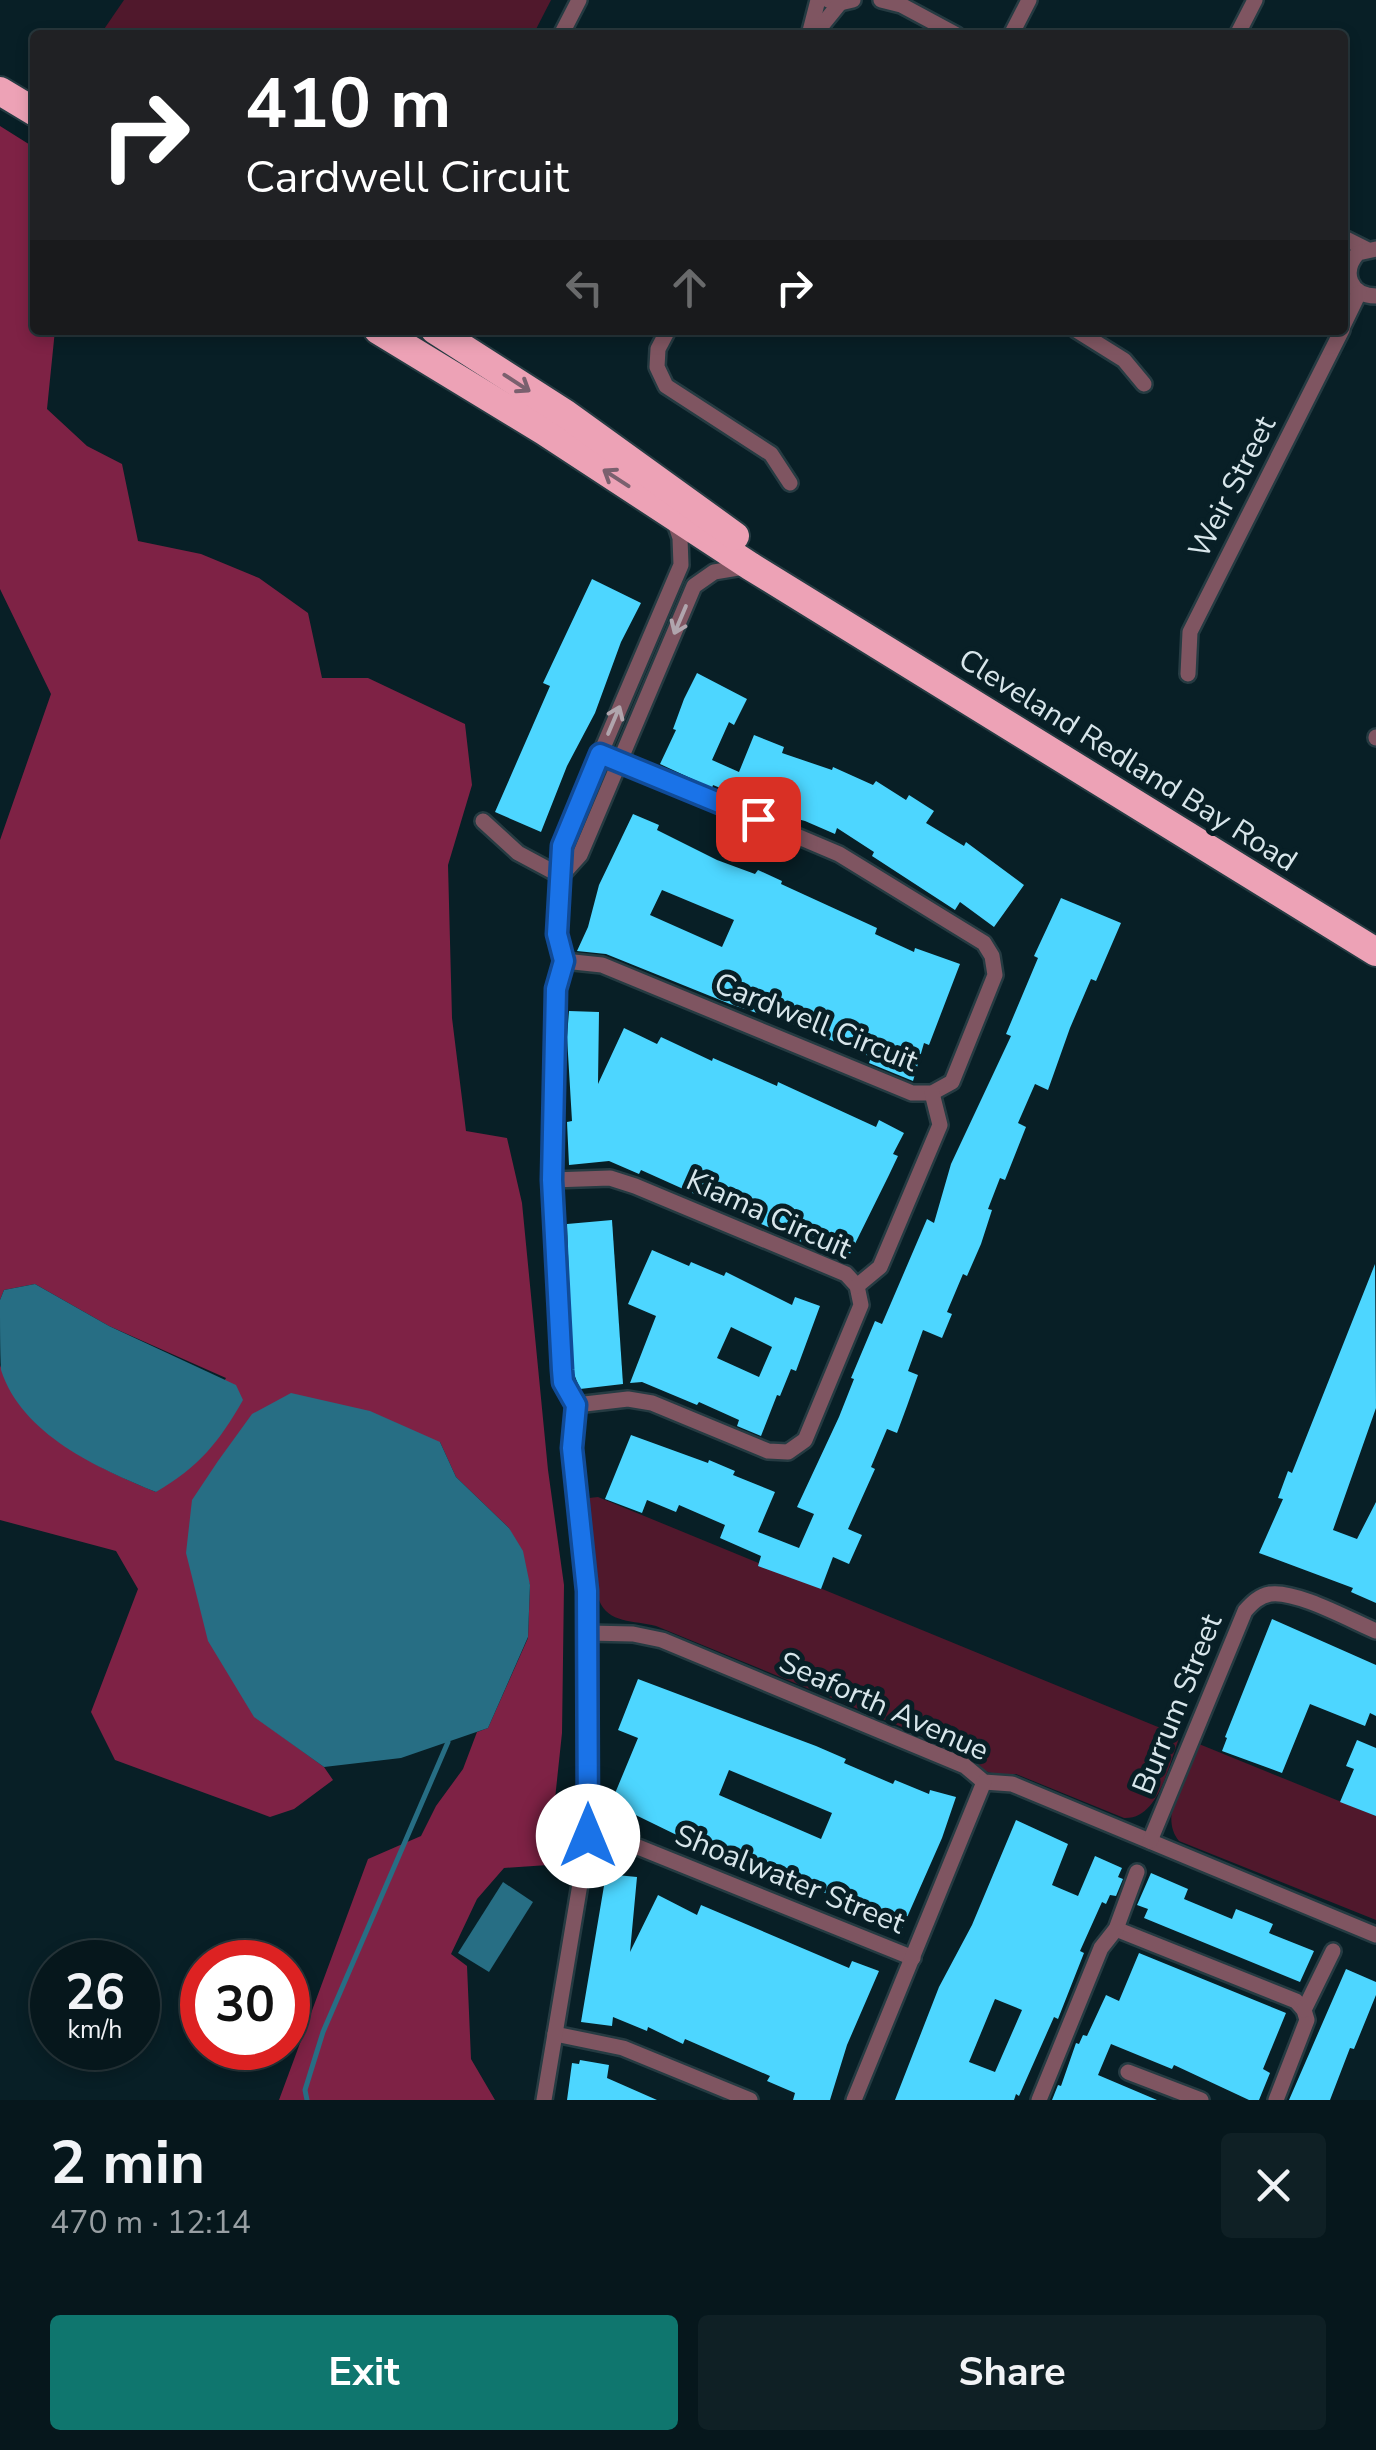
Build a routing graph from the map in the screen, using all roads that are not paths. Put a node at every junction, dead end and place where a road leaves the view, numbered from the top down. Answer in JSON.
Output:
{"nodes":[{"id":1,"x":579,"y":0,"type":"edge"},
{"id":2,"x":818,"y":0,"type":"edge"},
{"id":3,"x":881,"y":0,"type":"edge"},
{"id":4,"x":1028,"y":0,"type":"edge"},
{"id":5,"x":1255,"y":0,"type":"edge"},
{"id":6,"x":840,"y":1,"type":"edge"},
{"id":7,"x":899,"y":2,"type":"edge"},
{"id":8,"x":564,"y":30,"type":"edge"},
{"id":9,"x":812,"y":30,"type":"edge"},
{"id":10,"x":815,"y":30,"type":"edge"},
{"id":11,"x":948,"y":30,"type":"edge"},
{"id":12,"x":1013,"y":30,"type":"edge"},
{"id":13,"x":1240,"y":30,"type":"edge"},
{"id":14,"x":0,"y":91,"type":"edge"},
{"id":15,"x":30,"y":109,"type":"edge"},
{"id":16,"x":1371,"y":249,"type":"edge"},
{"id":17,"x":1348,"y":265,"type":"edge"},
{"id":18,"x":1348,"y":276,"type":"edge"},
{"id":19,"x":1368,"y":294,"type":"edge"},
{"id":20,"x":1348,"y":321,"type":"edge"},
{"id":21,"x":666,"y":335,"type":"edge"},
{"id":22,"x":1084,"y":335,"type":"edge"},
{"id":23,"x":1339,"y":335,"type":"edge"},
{"id":24,"x":427,"y":338,"type":"edge"},
{"id":25,"x":1144,"y":384,"type":"dead end"},
{"id":26,"x":790,"y":483,"type":"dead end"},
{"id":27,"x":672,"y":515,"type":"junction"},
{"id":28,"x":750,"y":566,"type":"junction"},
{"id":29,"x":846,"y":624,"type":"junction"},
{"id":30,"x":1188,"y":674,"type":"dead end"},
{"id":31,"x":600,"y":754,"type":"junction"},
{"id":32,"x":620,"y":761,"type":"junction"},
{"id":33,"x":483,"y":820,"type":"dead end"},
{"id":34,"x":561,"y":876,"type":"junction"},
{"id":35,"x":1376,"y":952,"type":"edge"},
{"id":36,"x":564,"y":961,"type":"junction"},
{"id":37,"x":932,"y":1094,"type":"junction"},
{"id":38,"x":552,"y":1180,"type":"junction"},
{"id":39,"x":856,"y":1286,"type":"junction"},
{"id":40,"x":576,"y":1405,"type":"junction"},
{"id":41,"x":1376,"y":1631,"type":"edge"},
{"id":42,"x":588,"y":1633,"type":"junction"},
{"id":43,"x":984,"y":1782,"type":"junction"},
{"id":44,"x":588,"y":1836,"type":"junction"},
{"id":45,"x":1150,"y":1841,"type":"junction"},
{"id":46,"x":1137,"y":1872,"type":"dead end"},
{"id":47,"x":1116,"y":1929,"type":"junction"},
{"id":48,"x":1376,"y":1935,"type":"edge"},
{"id":49,"x":1332,"y":1951,"type":"dead end"},
{"id":50,"x":913,"y":1958,"type":"junction"},
{"id":51,"x":1304,"y":2010,"type":"junction"},
{"id":52,"x":555,"y":2034,"type":"junction"},
{"id":53,"x":1128,"y":2072,"type":"dead end"},
{"id":54,"x":544,"y":2100,"type":"edge"},
{"id":55,"x":750,"y":2100,"type":"edge"},
{"id":56,"x":854,"y":2100,"type":"edge"},
{"id":57,"x":1039,"y":2100,"type":"edge"},
{"id":58,"x":1202,"y":2100,"type":"edge"},
{"id":59,"x":1276,"y":2100,"type":"edge"}],
"edges":[{"from":1,"to":8,"type":"street"},
{"from":2,"to":9,"type":"street"},
{"from":3,"to":7,"type":"street"},
{"from":4,"to":12,"type":"street"},
{"from":5,"to":13,"type":"street"},
{"from":6,"to":10,"type":"street"},
{"from":7,"to":11,"type":"street"},
{"from":14,"to":15,"type":"highway"},
{"from":16,"to":17,"type":"street"},
{"from":18,"to":19,"type":"street"},
{"from":19,"to":20,"type":"street","name":"Weir Street"},
{"from":21,"to":26,"type":"street"},
{"from":22,"to":25,"type":"street"},
{"from":23,"to":30,"type":"street","name":"Weir Street"},
{"from":27,"to":24,"type":"highway","name":"Cleveland Redland Bay Road","one_way":true},
{"from":24,"to":29,"type":"highway","name":"Cleveland Redland Bay Road","one_way":true},
{"from":27,"to":28,"type":"highway","name":"Cleveland Redland Bay Road"},
{"from":31,"to":27,"type":"street","one_way":true},
{"from":28,"to":29,"type":"highway","name":"Cleveland Redland Bay Road"},
{"from":28,"to":32,"type":"street","one_way":true},
{"from":29,"to":35,"type":"highway","name":"Cleveland Redland Bay Road"},
{"from":31,"to":32,"type":"street","name":"Cardwell Circuit"},
{"from":31,"to":34,"type":"street"},
{"from":32,"to":34,"type":"street"},
{"from":32,"to":37,"type":"street","name":"Cardwell Circuit"},
{"from":33,"to":34,"type":"street"},
{"from":34,"to":36,"type":"street"},
{"from":36,"to":37,"type":"street","name":"Cardwell Circuit"},
{"from":36,"to":38,"type":"street"},
{"from":37,"to":39,"type":"street"},
{"from":38,"to":39,"type":"street","name":"Kiama Circuit"},
{"from":38,"to":40,"type":"street"},
{"from":39,"to":40,"type":"street","name":"Kiama Circuit"},
{"from":40,"to":42,"type":"street"},
{"from":41,"to":45,"type":"street","name":"Burrum Street"},
{"from":42,"to":43,"type":"street","name":"Seaforth Avenue"},
{"from":42,"to":44,"type":"street"},
{"from":43,"to":45,"type":"street","name":"Seaforth Avenue"},
{"from":43,"to":50,"type":"street"},
{"from":44,"to":50,"type":"street","name":"Shoalwater Street"},
{"from":44,"to":52,"type":"street"},
{"from":45,"to":48,"type":"street","name":"Seaforth Avenue"},
{"from":46,"to":47,"type":"street"},
{"from":47,"to":51,"type":"street"},
{"from":47,"to":57,"type":"street"},
{"from":49,"to":51,"type":"street"},
{"from":50,"to":56,"type":"street"},
{"from":51,"to":59,"type":"street"},
{"from":52,"to":54,"type":"street"},
{"from":52,"to":55,"type":"street"},
{"from":53,"to":58,"type":"street"}]}
